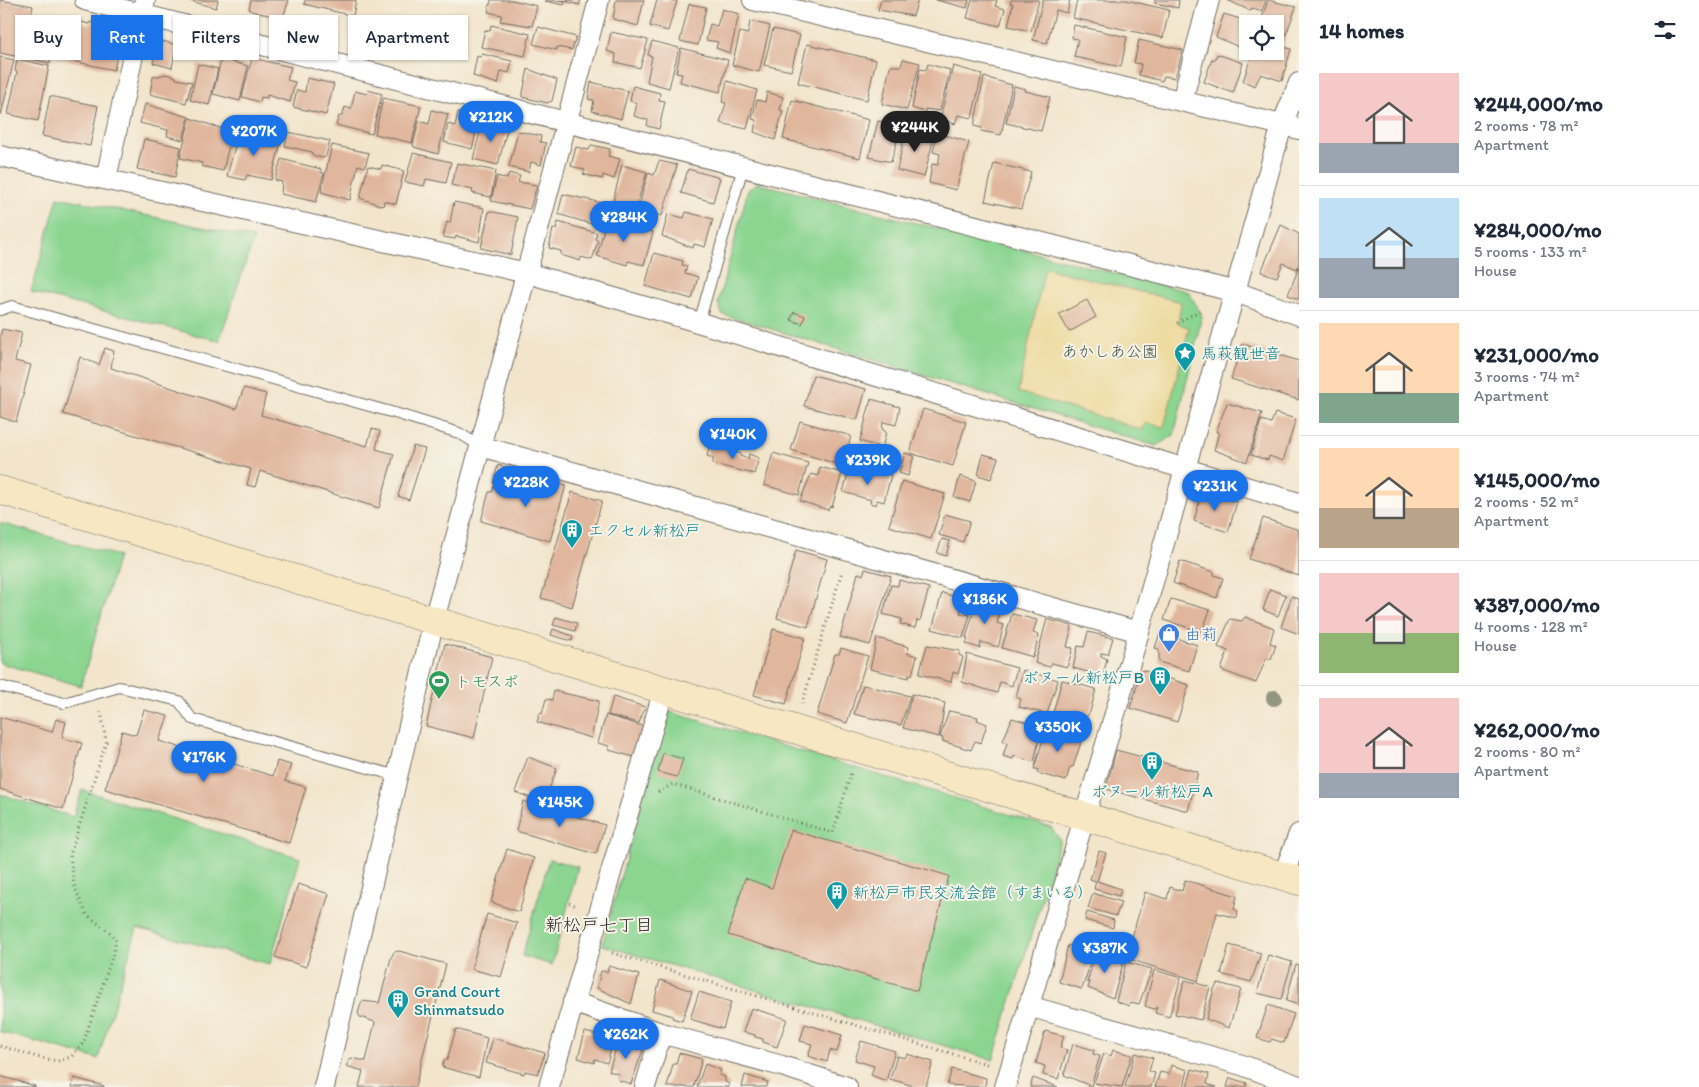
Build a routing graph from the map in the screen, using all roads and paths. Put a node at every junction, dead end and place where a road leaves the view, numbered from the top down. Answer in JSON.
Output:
{"nodes":[{"id":1,"x":85,"y":0,"type":"edge"},
{"id":2,"x":599,"y":0,"type":"edge"},
{"id":3,"x":753,"y":0,"type":"edge"},
{"id":4,"x":1209,"y":0,"type":"edge"},
{"id":5,"x":143,"y":7,"type":"edge"},
{"id":6,"x":1299,"y":83,"type":"edge"},
{"id":7,"x":1182,"y":101,"type":"junction"},
{"id":8,"x":566,"y":123,"type":"junction"},
{"id":9,"x":1291,"y":127,"type":"edge"},
{"id":10,"x":0,"y":156,"type":"edge"},
{"id":11,"x":743,"y":167,"type":"junction"},
{"id":12,"x":106,"y":179,"type":"junction"},
{"id":13,"x":527,"y":274,"type":"junction"},
{"id":14,"x":1236,"y":292,"type":"junction"},
{"id":15,"x":1209,"y":305,"type":"dead end"},
{"id":16,"x":0,"y":310,"type":"edge"},
{"id":17,"x":1299,"y":315,"type":"edge"},
{"id":18,"x":699,"y":322,"type":"junction"},
{"id":19,"x":1178,"y":323,"type":"dead end"},
{"id":20,"x":480,"y":446,"type":"junction"},
{"id":21,"x":1185,"y":469,"type":"junction"},
{"id":22,"x":0,"y":490,"type":"edge"},
{"id":23,"x":1299,"y":503,"type":"edge"},
{"id":24,"x":848,"y":549,"type":"junction"},
{"id":25,"x":434,"y":620,"type":"junction"},
{"id":26,"x":1139,"y":632,"type":"junction"},
{"id":27,"x":0,"y":686,"type":"edge"},
{"id":28,"x":664,"y":689,"type":"junction"},
{"id":29,"x":98,"y":693,"type":"junction"},
{"id":30,"x":795,"y":728,"type":"junction"},
{"id":31,"x":851,"y":772,"type":"dead end"},
{"id":32,"x":398,"y":776,"type":"junction"},
{"id":33,"x":655,"y":801,"type":"dead end"},
{"id":34,"x":1086,"y":817,"type":"junction"},
{"id":35,"x":1299,"y":834,"type":"edge"},
{"id":36,"x":1291,"y":878,"type":"edge"},
{"id":37,"x":614,"y":944,"type":"dead end"},
{"id":38,"x":574,"y":1002,"type":"junction"},
{"id":39,"x":1028,"y":1006,"type":"junction"},
{"id":40,"x":661,"y":1033,"type":"junction"},
{"id":41,"x":0,"y":1046,"type":"edge"},
{"id":42,"x":1007,"y":1079,"type":"edge"},
{"id":43,"x":1299,"y":1086,"type":"edge"},
{"id":44,"x":324,"y":1087,"type":"edge"},
{"id":45,"x":549,"y":1087,"type":"edge"},
{"id":46,"x":645,"y":1087,"type":"edge"},
{"id":47,"x":847,"y":1087,"type":"edge"}],
"edges":[{"from":1,"to":5,"type":"street"},
{"from":2,"to":8,"type":"street"},
{"from":3,"to":7,"type":"street"},
{"from":4,"to":7,"type":"street"},
{"from":5,"to":8,"type":"street"},
{"from":5,"to":12,"type":"street"},
{"from":6,"to":9,"type":"street"},
{"from":7,"to":9,"type":"street"},
{"from":8,"to":11,"type":"street"},
{"from":8,"to":13,"type":"street"},
{"from":9,"to":14,"type":"street"},
{"from":10,"to":12,"type":"street"},
{"from":11,"to":14,"type":"street"},
{"from":11,"to":18,"type":"lane"},
{"from":12,"to":13,"type":"street"},
{"from":13,"to":18,"type":"street"},
{"from":13,"to":20,"type":"street"},
{"from":14,"to":17,"type":"street"},
{"from":14,"to":21,"type":"street"},
{"from":15,"to":19,"type":"path"},
{"from":16,"to":20,"type":"lane"},
{"from":18,"to":21,"type":"street"},
{"from":20,"to":24,"type":"street"},
{"from":20,"to":25,"type":"street"},
{"from":21,"to":23,"type":"street"},
{"from":21,"to":26,"type":"street"},
{"from":22,"to":25,"type":"street"},
{"from":24,"to":26,"type":"street"},
{"from":24,"to":30,"type":"path"},
{"from":25,"to":28,"type":"street"},
{"from":25,"to":32,"type":"street"},
{"from":26,"to":34,"type":"street"},
{"from":27,"to":29,"type":"lane"},
{"from":28,"to":30,"type":"street"},
{"from":28,"to":38,"type":"street"},
{"from":29,"to":32,"type":"lane"},
{"from":29,"to":41,"type":"path"},
{"from":30,"to":34,"type":"street"},
{"from":31,"to":33,"type":"path"},
{"from":32,"to":44,"type":"street"},
{"from":34,"to":36,"type":"street"},
{"from":34,"to":39,"type":"street"},
{"from":35,"to":36,"type":"street"},
{"from":37,"to":42,"type":"path"},
{"from":38,"to":40,"type":"street"},
{"from":38,"to":45,"type":"street"},
{"from":39,"to":42,"type":"street"},
{"from":39,"to":43,"type":"street"},
{"from":40,"to":46,"type":"street"},
{"from":40,"to":47,"type":"street"}]}
